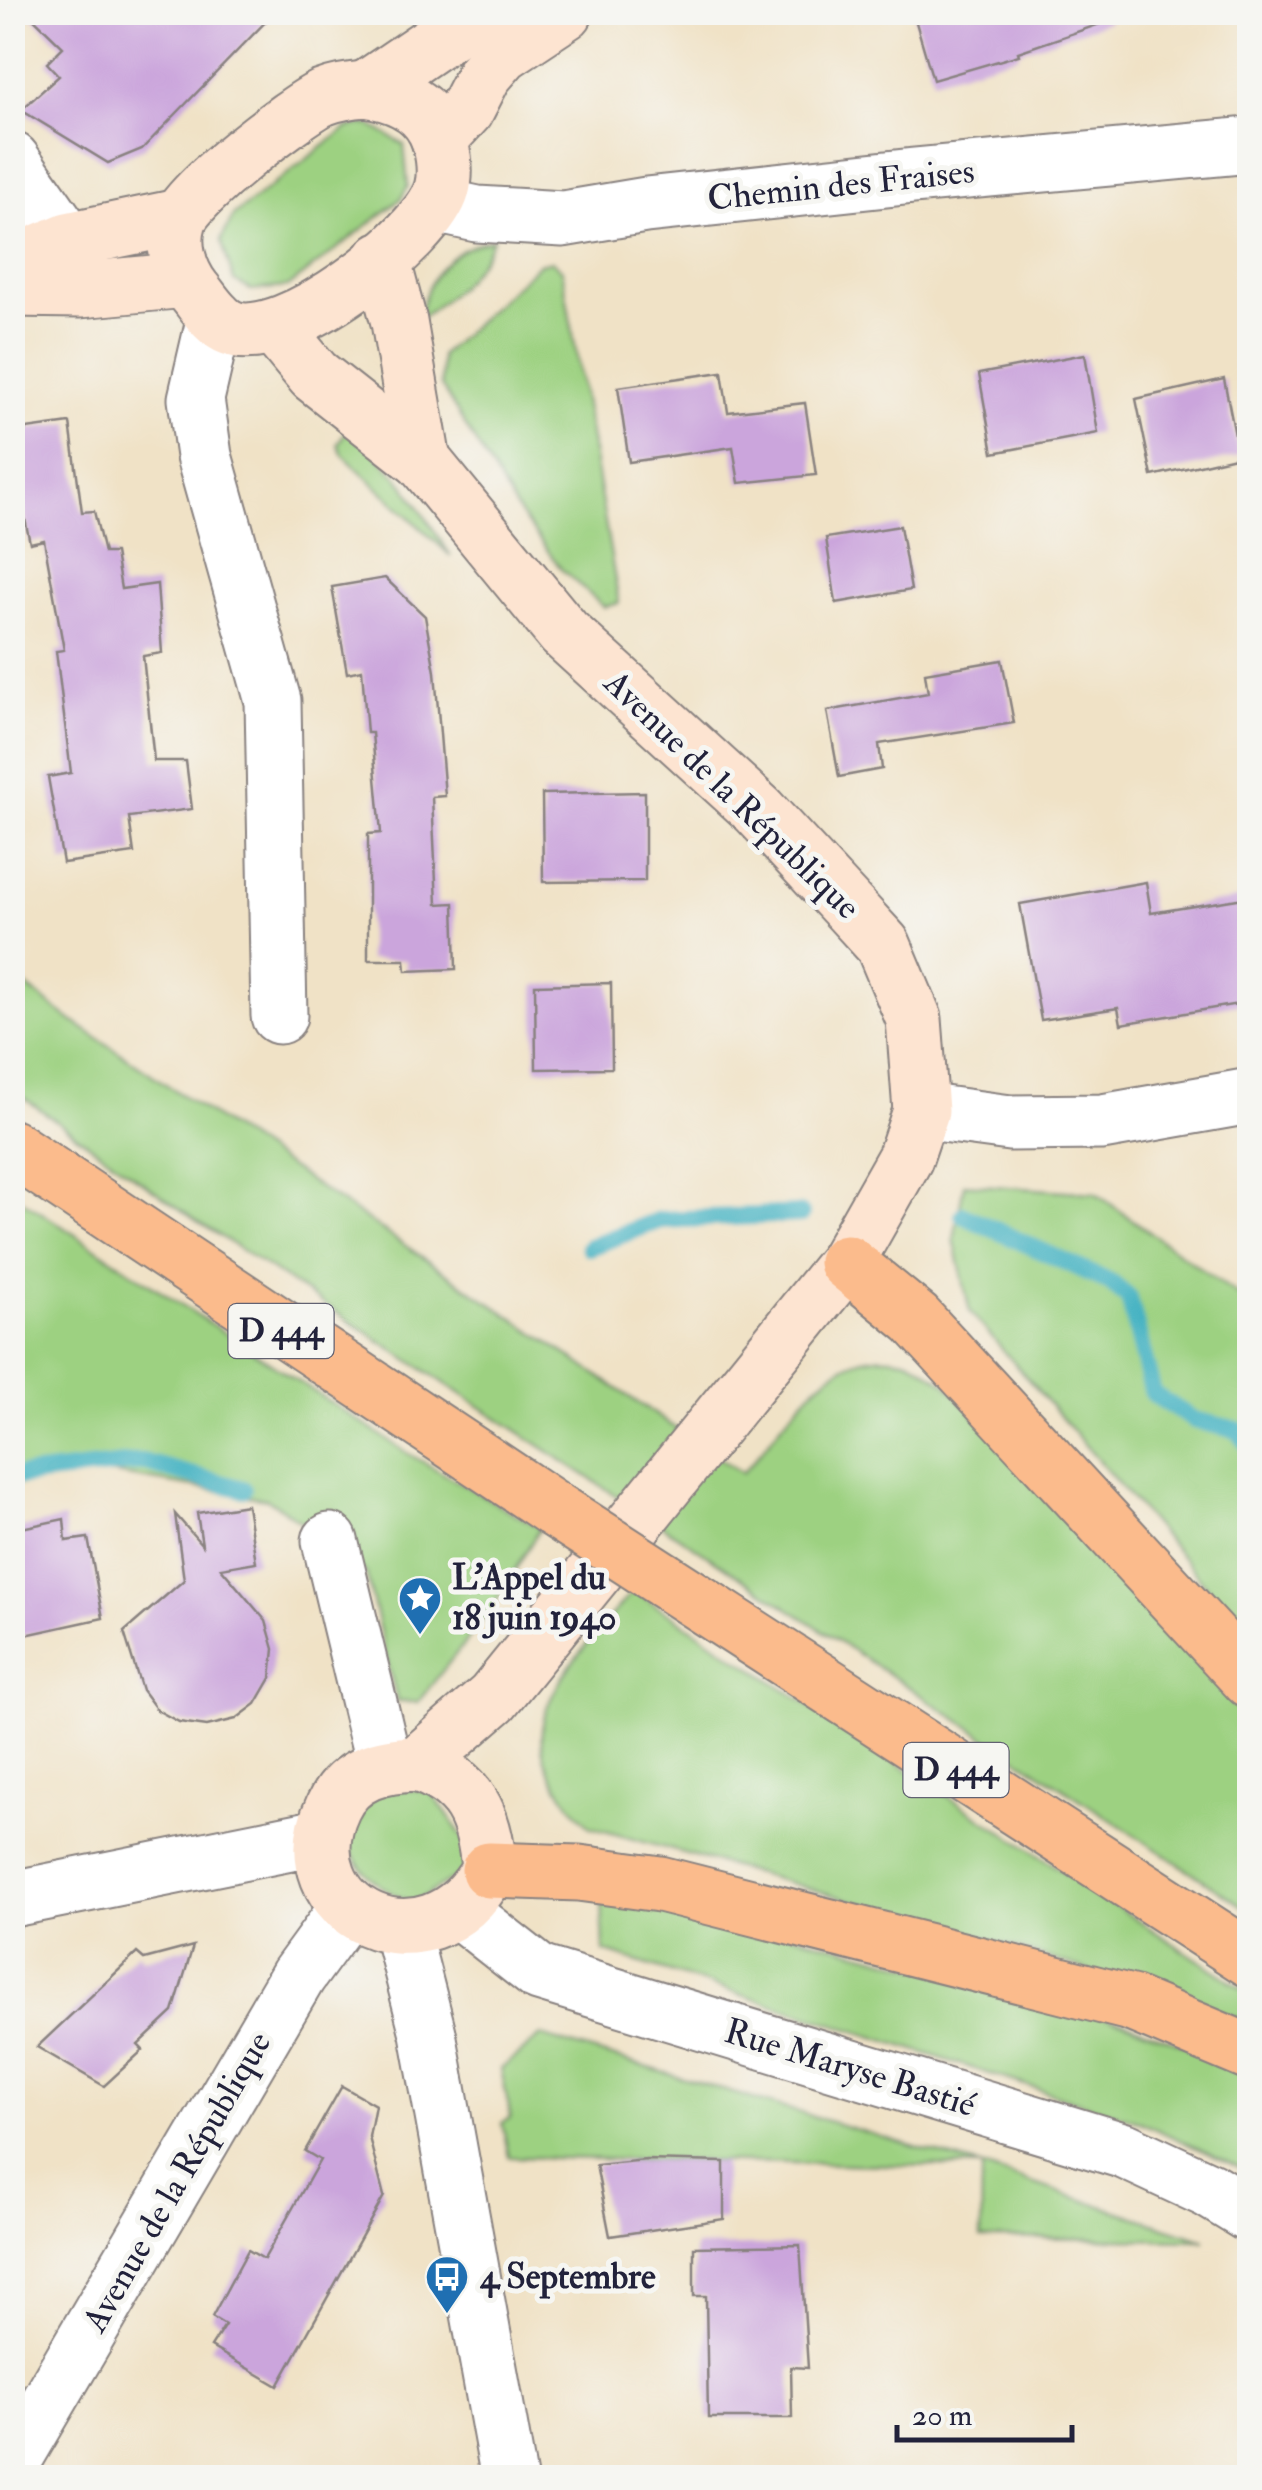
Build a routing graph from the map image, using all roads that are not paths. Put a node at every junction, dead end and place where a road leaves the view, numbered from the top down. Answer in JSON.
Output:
{"nodes":[{"id":1,"x":478,"y":12,"type":"edge"},
{"id":2,"x":565,"y":12,"type":"edge"},
{"id":3,"x":366,"y":89,"type":"junction"},
{"id":4,"x":439,"y":139,"type":"junction"},
{"id":5,"x":1250,"y":146,"type":"edge"},
{"id":6,"x":12,"y":160,"type":"edge"},
{"id":7,"x":434,"y":205,"type":"junction"},
{"id":8,"x":179,"y":217,"type":"junction"},
{"id":9,"x":68,"y":240,"type":"junction"},
{"id":10,"x":382,"y":260,"type":"junction"},
{"id":11,"x":12,"y":264,"type":"edge"},
{"id":12,"x":12,"y":289,"type":"edge"},
{"id":13,"x":200,"y":298,"type":"junction"},
{"id":14,"x":275,"y":328,"type":"junction"},
{"id":15,"x":423,"y":460,"type":"junction"},
{"id":16,"x":279,"y":1016,"type":"dead end"},
{"id":17,"x":1250,"y":1096,"type":"edge"},
{"id":18,"x":921,"y":1111,"type":"junction"},
{"id":19,"x":12,"y":1148,"type":"edge"},
{"id":20,"x":846,"y":1262,"type":"junction"},
{"id":21,"x":330,"y":1541,"type":"dead end"},
{"id":22,"x":1250,"y":1680,"type":"edge"},
{"id":23,"x":493,"y":1698,"type":"junction"},
{"id":24,"x":400,"y":1764,"type":"junction"},
{"id":25,"x":465,"y":1790,"type":"junction"},
{"id":26,"x":320,"y":1837,"type":"junction"},
{"id":27,"x":474,"y":1890,"type":"junction"},
{"id":28,"x":12,"y":1900,"type":"edge"},
{"id":29,"x":349,"y":1906,"type":"junction"},
{"id":30,"x":401,"y":1928,"type":"junction"},
{"id":31,"x":1250,"y":1959,"type":"edge"},
{"id":32,"x":1250,"y":2052,"type":"edge"},
{"id":33,"x":1250,"y":2215,"type":"edge"},
{"id":34,"x":12,"y":2463,"type":"edge"},
{"id":35,"x":510,"y":2478,"type":"edge"}],
"edges":[{"from":1,"to":3,"type":"street"},
{"from":2,"to":4,"type":"street"},
{"from":3,"to":4,"type":"street"},
{"from":3,"to":8,"type":"street"},
{"from":4,"to":7,"type":"street"},
{"from":5,"to":7,"type":"street","name":"Chemin des Fraises"},
{"from":6,"to":9,"type":"street"},
{"from":7,"to":10,"type":"street"},
{"from":8,"to":9,"type":"street"},
{"from":8,"to":13,"type":"street"},
{"from":9,"to":11,"type":"street"},
{"from":10,"to":14,"type":"street"},
{"from":10,"to":15,"type":"street","name":"Avenue de la République"},
{"from":12,"to":13,"type":"street"},
{"from":13,"to":14,"type":"street"},
{"from":13,"to":16,"type":"street"},
{"from":14,"to":15,"type":"street","name":"Avenue de la République"},
{"from":15,"to":18,"type":"street","name":"Avenue de la République"},
{"from":17,"to":18,"type":"street"},
{"from":18,"to":20,"type":"street","name":"Avenue de la République"},
{"from":19,"to":31,"type":"main road","number":"D 444","bridge":true},
{"from":20,"to":22,"type":"main road"},
{"from":20,"to":23,"type":"street","name":"Avenue de la République"},
{"from":21,"to":24,"type":"street"},
{"from":23,"to":24,"type":"street","name":"Avenue de la République"},
{"from":23,"to":25,"type":"street","name":"Avenue de la République"},
{"from":24,"to":25,"type":"street"},
{"from":24,"to":26,"type":"street"},
{"from":25,"to":27,"type":"street"},
{"from":26,"to":28,"type":"street"},
{"from":26,"to":29,"type":"street"},
{"from":27,"to":30,"type":"street"},
{"from":27,"to":32,"type":"main road"},
{"from":27,"to":33,"type":"street","name":"Rue Maryse Bastié"},
{"from":29,"to":30,"type":"street"},
{"from":29,"to":34,"type":"street","name":"Avenue de la République"},
{"from":30,"to":35,"type":"street"}]}
